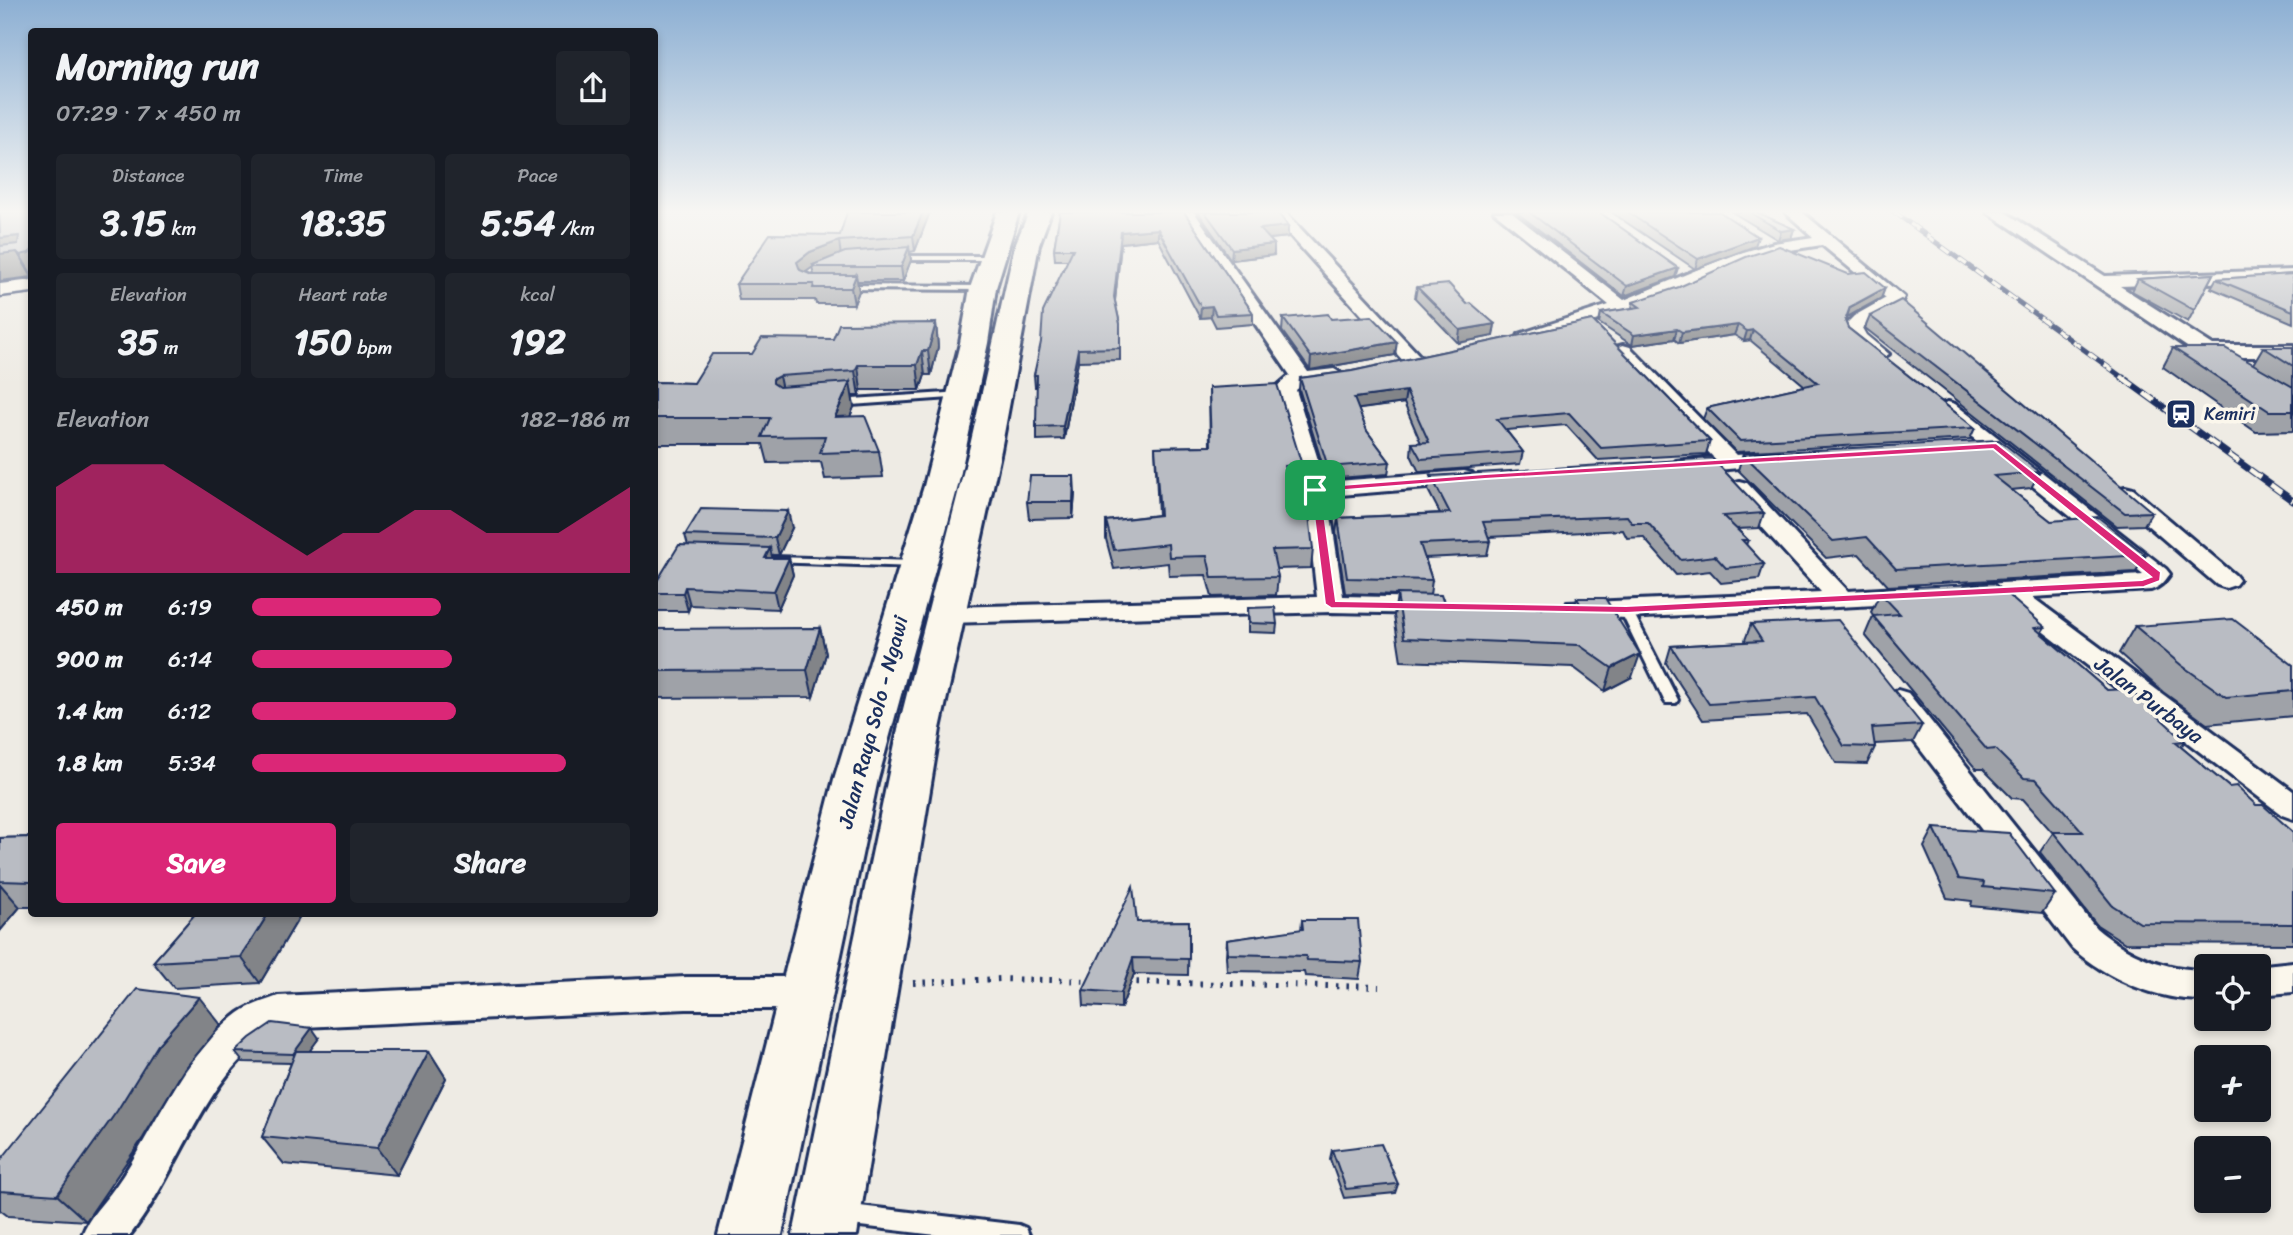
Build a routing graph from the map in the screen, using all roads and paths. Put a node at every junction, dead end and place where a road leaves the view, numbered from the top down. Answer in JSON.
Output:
{"nodes":[{"id":1,"x":963,"y":270,"type":"edge"},
{"id":2,"x":988,"y":270,"type":"edge"},
{"id":3,"x":1022,"y":270,"type":"edge"},
{"id":4,"x":1226,"y":270,"type":"edge"},
{"id":5,"x":1329,"y":270,"type":"edge"},
{"id":6,"x":1575,"y":270,"type":"edge"},
{"id":7,"x":1704,"y":270,"type":"edge"},
{"id":8,"x":1861,"y":270,"type":"edge"},
{"id":9,"x":2085,"y":270,"type":"edge"},
{"id":10,"x":987,"y":273,"type":"junction"},
{"id":11,"x":2293,"y":275,"type":"edge"},
{"id":12,"x":2103,"y":281,"type":"junction"},
{"id":13,"x":28,"y":286,"type":"edge"},
{"id":14,"x":835,"y":287,"type":"edge"},
{"id":15,"x":0,"y":290,"type":"edge"},
{"id":16,"x":1895,"y":297,"type":"junction"},
{"id":17,"x":1620,"y":305,"type":"junction"},
{"id":18,"x":1915,"y":314,"type":"edge"},
{"id":19,"x":1514,"y":341,"type":"edge"},
{"id":20,"x":1623,"y":351,"type":"edge"},
{"id":21,"x":2206,"y":351,"type":"junction"},
{"id":22,"x":2293,"y":351,"type":"edge"},
{"id":23,"x":1435,"y":355,"type":"edge"},
{"id":24,"x":1413,"y":360,"type":"junction"},
{"id":25,"x":1392,"y":365,"type":"edge"},
{"id":26,"x":1900,"y":371,"type":"edge"},
{"id":27,"x":1350,"y":374,"type":"edge"},
{"id":28,"x":1302,"y":378,"type":"junction"},
{"id":29,"x":962,"y":394,"type":"junction"},
{"id":30,"x":1932,"y":396,"type":"edge"},
{"id":31,"x":826,"y":403,"type":"edge"},
{"id":32,"x":2293,"y":405,"type":"edge"},
{"id":33,"x":1996,"y":446,"type":"junction"},
{"id":34,"x":1968,"y":448,"type":"edge"},
{"id":35,"x":1800,"y":458,"type":"edge"},
{"id":36,"x":1723,"y":463,"type":"junction"},
{"id":37,"x":1661,"y":467,"type":"edge"},
{"id":38,"x":1485,"y":477,"type":"edge"},
{"id":39,"x":2112,"y":483,"type":"edge"},
{"id":40,"x":1315,"y":490,"type":"junction"},
{"id":41,"x":767,"y":560,"type":"edge"},
{"id":42,"x":917,"y":564,"type":"junction"},
{"id":43,"x":2226,"y":580,"type":"dead end"},
{"id":44,"x":2006,"y":590,"type":"junction"},
{"id":45,"x":1331,"y":604,"type":"junction"},
{"id":46,"x":1452,"y":606,"type":"edge"},
{"id":47,"x":1559,"y":608,"type":"edge"},
{"id":48,"x":1833,"y":609,"type":"junction"},
{"id":49,"x":1626,"y":610,"type":"junction"},
{"id":50,"x":948,"y":615,"type":"junction"},
{"id":51,"x":1881,"y":679,"type":"edge"},
{"id":52,"x":1671,"y":700,"type":"dead end"},
{"id":53,"x":2293,"y":807,"type":"edge"},
{"id":54,"x":2293,"y":977,"type":"edge"},
{"id":55,"x":2271,"y":979,"type":"edge"},
{"id":56,"x":1095,"y":981,"type":"edge"},
{"id":57,"x":1122,"y":982,"type":"edge"},
{"id":58,"x":870,"y":985,"type":"junction"},
{"id":59,"x":2194,"y":986,"type":"edge"},
{"id":60,"x":1379,"y":987,"type":"dead end"},
{"id":61,"x":805,"y":992,"type":"junction"},
{"id":62,"x":827,"y":1224,"type":"edge"},
{"id":63,"x":103,"y":1235,"type":"edge"},
{"id":64,"x":750,"y":1235,"type":"edge"},
{"id":65,"x":1019,"y":1235,"type":"edge"}],
"edges":[{"from":1,"to":10,"type":"lane"},
{"from":2,"to":10,"type":"highway","name":"Jalan Raya Solo - Ngawi"},
{"from":3,"to":50,"type":"highway"},
{"from":4,"to":28,"type":"street"},
{"from":5,"to":24,"type":"street"},
{"from":6,"to":17,"type":"street"},
{"from":7,"to":17,"type":"street"},
{"from":8,"to":16,"type":"street"},
{"from":9,"to":12,"type":"street"},
{"from":10,"to":14,"type":"lane"},
{"from":10,"to":29,"type":"highway","name":"Jalan Raya Solo - Ngawi"},
{"from":11,"to":12,"type":"street"},
{"from":12,"to":21,"type":"street"},
{"from":13,"to":15,"type":"street"},
{"from":16,"to":18,"type":"street"},
{"from":16,"to":26,"type":"street"},
{"from":17,"to":19,"type":"street"},
{"from":20,"to":36,"type":"street"},
{"from":21,"to":22,"type":"street"},
{"from":21,"to":32,"type":"street"},
{"from":23,"to":24,"type":"street"},
{"from":24,"to":25,"type":"street"},
{"from":27,"to":28,"type":"street"},
{"from":28,"to":40,"type":"street"},
{"from":29,"to":31,"type":"lane"},
{"from":29,"to":42,"type":"highway","name":"Jalan Raya Solo - Ngawi"},
{"from":30,"to":33,"type":"street"},
{"from":33,"to":34,"type":"street"},
{"from":33,"to":44,"type":"street"},
{"from":35,"to":36,"type":"street"},
{"from":36,"to":37,"type":"street"},
{"from":36,"to":48,"type":"street"},
{"from":38,"to":40,"type":"street"},
{"from":39,"to":43,"type":"street"},
{"from":40,"to":45,"type":"street"},
{"from":41,"to":42,"type":"lane"},
{"from":42,"to":61,"type":"highway","name":"Jalan Raya Solo - Ngawi"},
{"from":44,"to":48,"type":"street"},
{"from":44,"to":53,"type":"street","name":"Jalan Purbaya"},
{"from":45,"to":46,"type":"street"},
{"from":45,"to":50,"type":"street"},
{"from":47,"to":49,"type":"street"},
{"from":48,"to":49,"type":"street"},
{"from":49,"to":52,"type":"lane"},
{"from":50,"to":58,"type":"highway"},
{"from":51,"to":59,"type":"street"},
{"from":54,"to":55,"type":"street"},
{"from":56,"to":58,"type":"path"},
{"from":57,"to":60,"type":"path"},
{"from":58,"to":62,"type":"highway"},
{"from":61,"to":63,"type":"street"},
{"from":61,"to":64,"type":"highway","name":"Jalan Raya Solo - Ngawi"},
{"from":62,"to":65,"type":"lane"}]}
